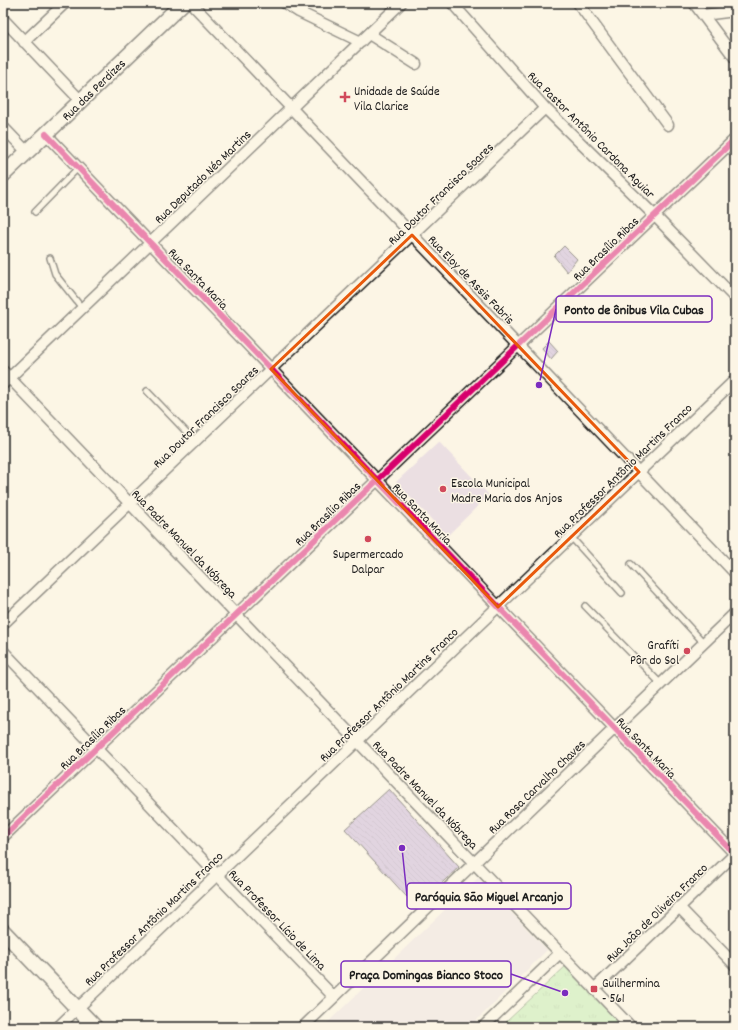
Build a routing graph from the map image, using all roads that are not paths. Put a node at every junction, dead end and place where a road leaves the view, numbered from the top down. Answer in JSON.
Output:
{"nodes":[{"id":1,"x":65,"y":3,"type":"edge"},
{"id":2,"x":183,"y":3,"type":"edge"},
{"id":3,"x":191,"y":3,"type":"edge"},
{"id":4,"x":285,"y":3,"type":"edge"},
{"id":5,"x":401,"y":3,"type":"edge"},
{"id":6,"x":452,"y":3,"type":"edge"},
{"id":7,"x":578,"y":3,"type":"edge"},
{"id":8,"x":694,"y":3,"type":"edge"},
{"id":9,"x":735,"y":10,"type":"edge"},
{"id":10,"x":703,"y":15,"type":"junction"},
{"id":11,"x":3,"y":19,"type":"edge"},
{"id":12,"x":369,"y":34,"type":"junction"},
{"id":13,"x":24,"y":42,"type":"junction"},
{"id":14,"x":361,"y":42,"type":"junction"},
{"id":15,"x":735,"y":58,"type":"edge"},
{"id":16,"x":416,"y":64,"type":"dead end"},
{"id":17,"x":81,"y":100,"type":"junction"},
{"id":18,"x":292,"y":108,"type":"junction"},
{"id":19,"x":545,"y":108,"type":"junction"},
{"id":20,"x":668,"y":125,"type":"dead end"},
{"id":21,"x":3,"y":127,"type":"edge"},
{"id":22,"x":46,"y":134,"type":"junction"},
{"id":23,"x":735,"y":139,"type":"edge"},
{"id":24,"x":27,"y":152,"type":"junction"},
{"id":25,"x":78,"y":168,"type":"junction"},
{"id":26,"x":3,"y":174,"type":"edge"},
{"id":27,"x":35,"y":212,"type":"dead end"},
{"id":28,"x":655,"y":216,"type":"junction"},
{"id":29,"x":412,"y":234,"type":"junction"},
{"id":30,"x":150,"y":243,"type":"junction"},
{"id":31,"x":50,"y":258,"type":"dead end"},
{"id":32,"x":735,"y":298,"type":"edge"},
{"id":33,"x":82,"y":308,"type":"junction"},
{"id":34,"x":518,"y":346,"type":"junction"},
{"id":35,"x":271,"y":369,"type":"junction"},
{"id":36,"x":5,"y":378,"type":"edge"},
{"id":37,"x":735,"y":380,"type":"edge"},
{"id":38,"x":147,"y":391,"type":"dead end"},
{"id":39,"x":195,"y":441,"type":"junction"},
{"id":40,"x":639,"y":472,"type":"junction"},
{"id":41,"x":377,"y":480,"type":"junction"},
{"id":42,"x":130,"y":504,"type":"junction"},
{"id":43,"x":571,"y":537,"type":"junction"},
{"id":44,"x":631,"y":564,"type":"dead end"},
{"id":45,"x":735,"y":573,"type":"edge"},
{"id":46,"x":622,"y":593,"type":"dead end"},
{"id":47,"x":585,"y":606,"type":"dead end"},
{"id":48,"x":498,"y":607,"type":"junction"},
{"id":49,"x":735,"y":613,"type":"edge"},
{"id":50,"x":236,"y":615,"type":"junction"},
{"id":51,"x":3,"y":624,"type":"edge"},
{"id":52,"x":704,"y":643,"type":"junction"},
{"id":53,"x":3,"y":651,"type":"edge"},
{"id":54,"x":661,"y":684,"type":"junction"},
{"id":55,"x":614,"y":728,"type":"junction"},
{"id":56,"x":357,"y":741,"type":"junction"},
{"id":57,"x":96,"y":748,"type":"junction"},
{"id":58,"x":3,"y":837,"type":"edge"},
{"id":59,"x":735,"y":854,"type":"edge"},
{"id":60,"x":474,"y":863,"type":"junction"},
{"id":61,"x":217,"y":875,"type":"junction"},
{"id":62,"x":679,"y":907,"type":"junction"},
{"id":63,"x":3,"y":931,"type":"edge"},
{"id":64,"x":560,"y":953,"type":"junction"},
{"id":65,"x":735,"y":965,"type":"edge"},
{"id":66,"x":594,"y":989,"type":"junction"},
{"id":67,"x":334,"y":997,"type":"junction"},
{"id":68,"x":78,"y":1008,"type":"junction"},
{"id":69,"x":58,"y":1027,"type":"edge"},
{"id":70,"x":95,"y":1027,"type":"edge"},
{"id":71,"x":303,"y":1027,"type":"edge"},
{"id":72,"x":483,"y":1027,"type":"edge"},
{"id":73,"x":631,"y":1027,"type":"edge"}],
"edges":[{"from":1,"to":13,"type":"street"},
{"from":2,"to":17,"type":"street","name":"Rua das Perdizes"},
{"from":3,"to":18,"type":"street","name":"Rua Eloy de Assis Fabris"},
{"from":4,"to":14,"type":"street"},
{"from":5,"to":12,"type":"street","name":"Rua Deputado Néo Martins"},
{"from":6,"to":19,"type":"street","name":"Rua Pastor Antônio Cardona Aguiar"},
{"from":7,"to":20,"type":"street"},
{"from":8,"to":10,"type":"street"},
{"from":9,"to":10,"type":"street"},
{"from":10,"to":15,"type":"street"},
{"from":11,"to":13,"type":"street"},
{"from":12,"to":14,"type":"street","name":"Rua Deputado Néo Martins"},
{"from":12,"to":16,"type":"street"},
{"from":13,"to":17,"type":"street"},
{"from":14,"to":18,"type":"street","name":"Rua Deputado Néo Martins"},
{"from":17,"to":22,"type":"street","name":"Rua das Perdizes"},
{"from":18,"to":29,"type":"street","name":"Rua Eloy de Assis Fabris"},
{"from":18,"to":30,"type":"street","name":"Rua Deputado Néo Martins"},
{"from":19,"to":28,"type":"street","name":"Rua Pastor Antônio Cardona Aguiar"},
{"from":19,"to":29,"type":"street","name":"Rua Doutor Francisco Soares"},
{"from":21,"to":24,"type":"street"},
{"from":22,"to":24,"type":"street","name":"Rua das Perdizes"},
{"from":22,"to":25,"type":"street","name":"Rua Santa Maria"},
{"from":23,"to":28,"type":"street","name":"Rua Brasílio Ribas"},
{"from":24,"to":26,"type":"street","name":"Rua das Perdizes"},
{"from":25,"to":27,"type":"lane"},
{"from":25,"to":30,"type":"street","name":"Rua Santa Maria"},
{"from":28,"to":32,"type":"street","name":"Rua Pastor Antônio Cardona Aguiar"},
{"from":28,"to":34,"type":"street","name":"Rua Brasílio Ribas"},
{"from":29,"to":34,"type":"street","name":"Rua Eloy de Assis Fabris"},
{"from":29,"to":35,"type":"street","name":"Rua Doutor Francisco Soares"},
{"from":30,"to":33,"type":"street","name":"Rua Deputado Néo Martins"},
{"from":30,"to":35,"type":"street","name":"Rua Santa Maria"},
{"from":31,"to":33,"type":"lane"},
{"from":33,"to":36,"type":"street","name":"Rua Deputado Néo Martins"},
{"from":34,"to":40,"type":"street","name":"Rua Eloy de Assis Fabris"},
{"from":34,"to":41,"type":"street","name":"Rua Brasílio Ribas"},
{"from":35,"to":39,"type":"street","name":"Rua Doutor Francisco Soares"},
{"from":35,"to":41,"type":"street","name":"Rua Santa Maria"},
{"from":36,"to":42,"type":"street","name":"Rua Padre Manuel da Nóbrega"},
{"from":37,"to":40,"type":"street","name":"Rua Professor Antônio Martins Franco"},
{"from":38,"to":39,"type":"lane"},
{"from":39,"to":42,"type":"street","name":"Rua Doutor Francisco Soares"},
{"from":40,"to":43,"type":"street","name":"Rua Professor Antônio Martins Franco"},
{"from":40,"to":45,"type":"street","name":"Rua Eloy de Assis Fabris"},
{"from":41,"to":48,"type":"street","name":"Rua Santa Maria"},
{"from":41,"to":50,"type":"street","name":"Rua Brasílio Ribas"},
{"from":42,"to":50,"type":"street","name":"Rua Padre Manuel da Nóbrega"},
{"from":42,"to":51,"type":"street","name":"Rua Doutor Francisco Soares"},
{"from":43,"to":46,"type":"lane"},
{"from":43,"to":48,"type":"street","name":"Rua Professor Antônio Martins Franco"},
{"from":44,"to":52,"type":"lane"},
{"from":47,"to":54,"type":"lane"},
{"from":48,"to":55,"type":"street","name":"Rua Santa Maria"},
{"from":48,"to":56,"type":"street","name":"Rua Professor Antônio Martins Franco"},
{"from":49,"to":52,"type":"street","name":"Rua Rosa Carvalho Chaves"},
{"from":50,"to":56,"type":"street","name":"Rua Padre Manuel da Nóbrega"},
{"from":50,"to":57,"type":"street","name":"Rua Brasílio Ribas"},
{"from":52,"to":54,"type":"street","name":"Rua Rosa Carvalho Chaves"},
{"from":53,"to":57,"type":"street","name":"Rua Professor Lício de Lima"},
{"from":54,"to":55,"type":"street","name":"Rua Rosa Carvalho Chaves"},
{"from":55,"to":59,"type":"street","name":"Rua Santa Maria"},
{"from":55,"to":60,"type":"street","name":"Rua Rosa Carvalho Chaves"},
{"from":56,"to":60,"type":"street","name":"Rua Padre Manuel da Nóbrega"},
{"from":56,"to":61,"type":"street","name":"Rua Professor Antônio Martins Franco"},
{"from":57,"to":58,"type":"street","name":"Rua Brasílio Ribas"},
{"from":57,"to":61,"type":"street","name":"Rua Professor Lício de Lima"},
{"from":59,"to":62,"type":"street","name":"Rua João de Oliveira Franco"},
{"from":60,"to":64,"type":"street","name":"Rua Padre Manuel da Nóbrega"},
{"from":60,"to":67,"type":"street","name":"Rua Rosa Carvalho Chaves"},
{"from":61,"to":67,"type":"street","name":"Rua Professor Lício de Lima"},
{"from":61,"to":68,"type":"street","name":"Rua Professor Antônio Martins Franco"},
{"from":62,"to":65,"type":"street"},
{"from":62,"to":66,"type":"street","name":"Rua João de Oliveira Franco"},
{"from":63,"to":68,"type":"street"},
{"from":64,"to":66,"type":"street","name":"Rua Padre Manuel da Nóbrega"},
{"from":64,"to":72,"type":"street"},
{"from":66,"to":73,"type":"street","name":"Rua Padre Manuel da Nóbrega"},
{"from":67,"to":71,"type":"street","name":"Rua Rosa Carvalho Chaves"},
{"from":68,"to":69,"type":"street","name":"Rua Professor Antônio Martins Franco"},
{"from":68,"to":70,"type":"street"}]}
